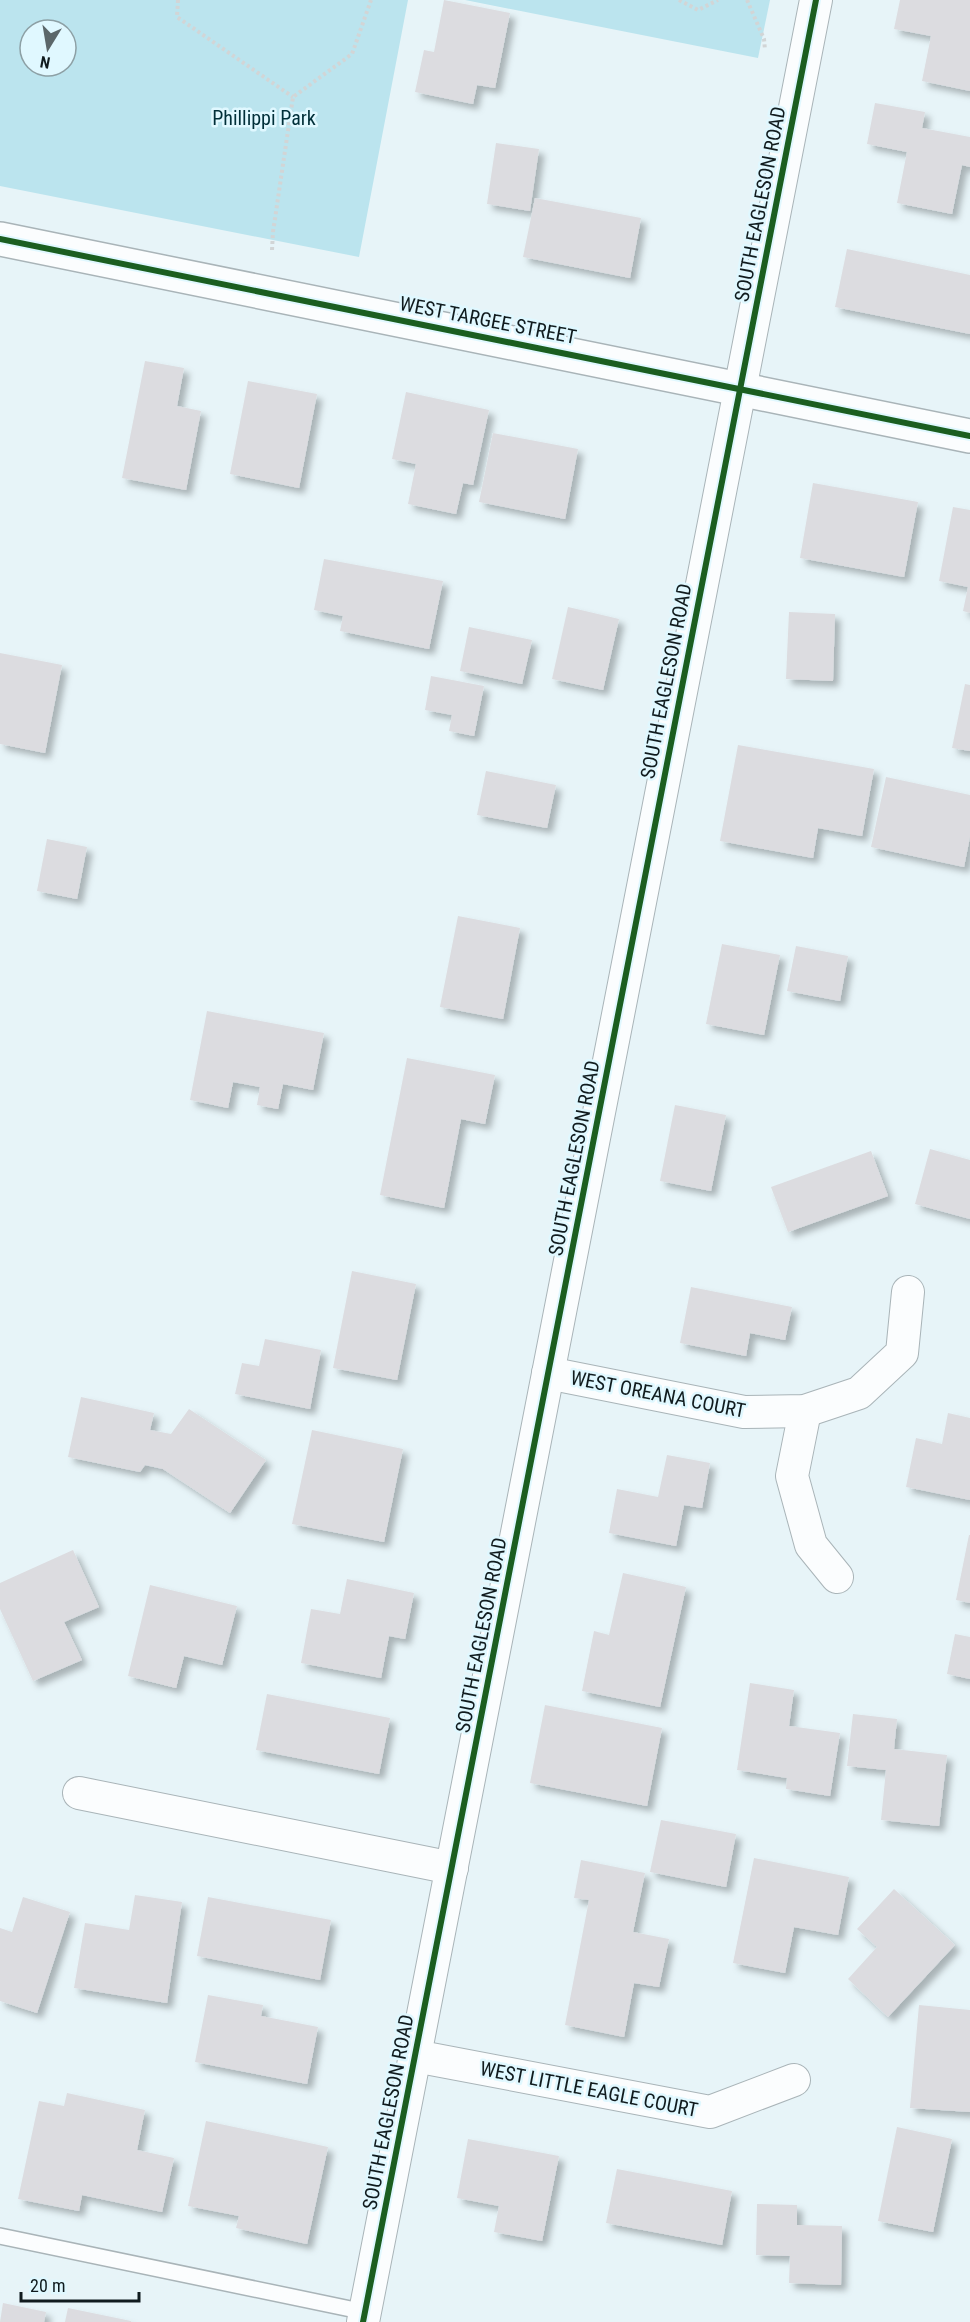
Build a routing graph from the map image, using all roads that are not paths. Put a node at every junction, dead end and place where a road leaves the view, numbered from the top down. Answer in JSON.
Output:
{"nodes":[{"id":1,"x":816,"y":0,"type":"edge"},
{"id":2,"x":0,"y":239,"type":"edge"},
{"id":3,"x":740,"y":388,"type":"junction"},
{"id":4,"x":970,"y":436,"type":"edge"},
{"id":5,"x":908,"y":1292,"type":"dead end"},
{"id":6,"x":548,"y":1373,"type":"junction"},
{"id":7,"x":805,"y":1411,"type":"junction"},
{"id":8,"x":837,"y":1577,"type":"dead end"},
{"id":9,"x":79,"y":1793,"type":"dead end"},
{"id":10,"x":452,"y":1868,"type":"junction"},
{"id":11,"x":415,"y":2056,"type":"junction"},
{"id":12,"x":794,"y":2080,"type":"dead end"},
{"id":13,"x":0,"y":2236,"type":"edge"},
{"id":14,"x":364,"y":2317,"type":"edge"}],
"edges":[{"from":1,"to":3,"type":"street","name":"SOUTH EAGLESON ROAD"},
{"from":2,"to":3,"type":"street","name":"WEST TARGEE STREET"},
{"from":3,"to":4,"type":"street","name":"WEST TARGEE STREET"},
{"from":3,"to":6,"type":"street","name":"SOUTH EAGLESON ROAD"},
{"from":5,"to":7,"type":"street","name":"WEST OREANA COURT"},
{"from":6,"to":7,"type":"street","name":"WEST OREANA COURT"},
{"from":6,"to":10,"type":"street","name":"SOUTH EAGLESON ROAD"},
{"from":7,"to":8,"type":"street"},
{"from":9,"to":10,"type":"street"},
{"from":10,"to":11,"type":"street","name":"SOUTH EAGLESON ROAD"},
{"from":11,"to":12,"type":"street","name":"WEST LITTLE EAGLE COURT"},
{"from":11,"to":14,"type":"street","name":"SOUTH EAGLESON ROAD"},
{"from":13,"to":14,"type":"lane"}]}
